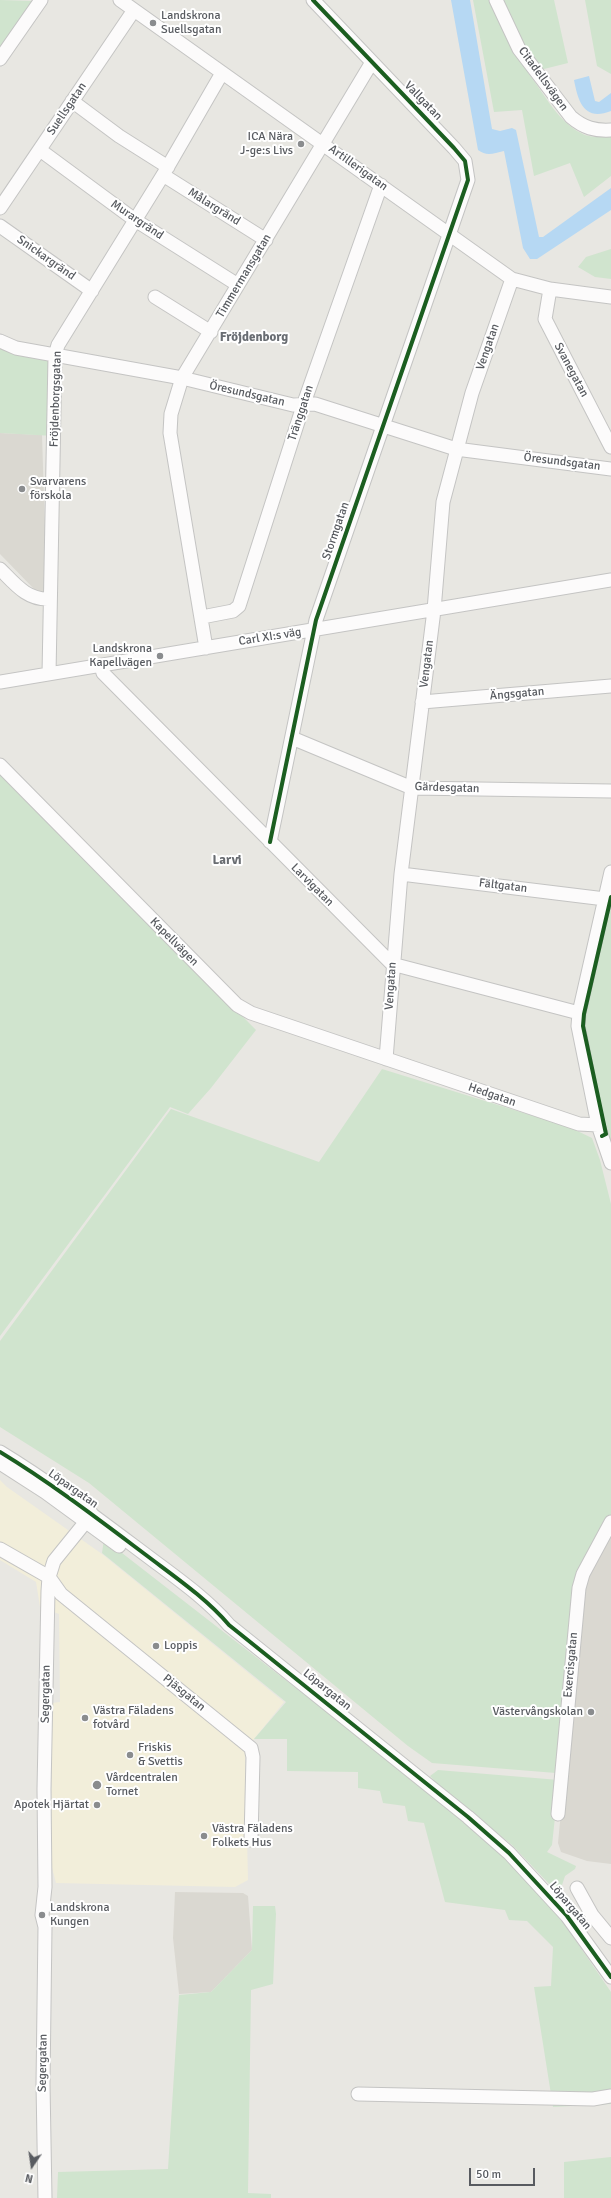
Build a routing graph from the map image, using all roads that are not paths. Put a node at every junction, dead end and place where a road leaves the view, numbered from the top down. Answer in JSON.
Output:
{"nodes":[{"id":1,"x":41,"y":0,"type":"edge"},
{"id":2,"x":120,"y":0,"type":"edge"},
{"id":3,"x":313,"y":0,"type":"edge"},
{"id":4,"x":496,"y":0,"type":"edge"},
{"id":5,"x":134,"y":10,"type":"junction"},
{"id":6,"x":0,"y":59,"type":"edge"},
{"id":7,"x":372,"y":62,"type":"junction"},
{"id":8,"x":222,"y":73,"type":"junction"},
{"id":9,"x":72,"y":100,"type":"junction"},
{"id":10,"x":611,"y":130,"type":"edge"},
{"id":11,"x":324,"y":144,"type":"junction"},
{"id":12,"x":40,"y":150,"type":"junction"},
{"id":13,"x":165,"y":171,"type":"junction"},
{"id":14,"x":381,"y":185,"type":"junction"},
{"id":15,"x":0,"y":208,"type":"edge"},
{"id":16,"x":135,"y":220,"type":"junction"},
{"id":17,"x":0,"y":226,"type":"edge"},
{"id":18,"x":448,"y":234,"type":"junction"},
{"id":19,"x":266,"y":240,"type":"junction"},
{"id":20,"x":512,"y":278,"type":"junction"},
{"id":21,"x":238,"y":285,"type":"junction"},
{"id":22,"x":550,"y":289,"type":"junction"},
{"id":23,"x":92,"y":291,"type":"junction"},
{"id":24,"x":155,"y":297,"type":"dead end"},
{"id":25,"x":611,"y":297,"type":"edge"},
{"id":26,"x":210,"y":332,"type":"junction"},
{"id":27,"x":0,"y":341,"type":"edge"},
{"id":28,"x":56,"y":356,"type":"junction"},
{"id":29,"x":182,"y":378,"type":"junction"},
{"id":30,"x":304,"y":403,"type":"junction"},
{"id":31,"x":384,"y":425,"type":"junction"},
{"id":32,"x":611,"y":447,"type":"edge"},
{"id":33,"x":456,"y":449,"type":"junction"},
{"id":34,"x":611,"y":469,"type":"edge"},
{"id":35,"x":0,"y":569,"type":"edge"},
{"id":36,"x":611,"y":580,"type":"edge"},
{"id":37,"x":49,"y":599,"type":"junction"},
{"id":38,"x":434,"y":610,"type":"junction"},
{"id":39,"x":202,"y":616,"type":"junction"},
{"id":40,"x":314,"y":630,"type":"junction"},
{"id":41,"x":206,"y":648,"type":"junction"},
{"id":42,"x":101,"y":666,"type":"junction"},
{"id":43,"x":49,"y":674,"type":"junction"},
{"id":44,"x":0,"y":682,"type":"edge"},
{"id":45,"x":611,"y":686,"type":"edge"},
{"id":46,"x":422,"y":702,"type":"junction"},
{"id":47,"x":292,"y":738,"type":"junction"},
{"id":48,"x":0,"y":765,"type":"edge"},
{"id":49,"x":412,"y":788,"type":"junction"},
{"id":50,"x":611,"y":791,"type":"edge"},
{"id":51,"x":270,"y":842,"type":"junction"},
{"id":52,"x":611,"y":872,"type":"edge"},
{"id":53,"x":401,"y":874,"type":"junction"},
{"id":54,"x":605,"y":899,"type":"junction"},
{"id":55,"x":392,"y":964,"type":"junction"},
{"id":56,"x":579,"y":1013,"type":"junction"},
{"id":57,"x":386,"y":1059,"type":"junction"},
{"id":58,"x":598,"y":1125,"type":"junction"},
{"id":59,"x":611,"y":1163,"type":"edge"},
{"id":60,"x":0,"y":1452,"type":"edge"},
{"id":61,"x":0,"y":1463,"type":"edge"},
{"id":62,"x":89,"y":1517,"type":"junction"},
{"id":63,"x":611,"y":1522,"type":"edge"},
{"id":64,"x":0,"y":1549,"type":"edge"},
{"id":65,"x":49,"y":1577,"type":"junction"},
{"id":66,"x":558,"y":1814,"type":"dead end"},
{"id":67,"x":251,"y":1840,"type":"dead end"},
{"id":68,"x":577,"y":1888,"type":"dead end"},
{"id":69,"x":611,"y":1938,"type":"edge"},
{"id":70,"x":611,"y":1978,"type":"edge"},
{"id":71,"x":358,"y":2094,"type":"dead end"},
{"id":72,"x":611,"y":2096,"type":"edge"},
{"id":73,"x":45,"y":2198,"type":"edge"}],
"edges":[{"from":1,"to":6,"type":"street"},
{"from":2,"to":5,"type":"street","name":"Artillerigatan"},
{"from":3,"to":7,"type":"street","name":"Vallgatan"},
{"from":4,"to":10,"type":"street","name":"Citadellsvägen"},
{"from":5,"to":8,"type":"street","name":"Artillerigatan"},
{"from":5,"to":9,"type":"street","name":"Suellsgatan"},
{"from":7,"to":11,"type":"street","name":"Timmermansgatan"},
{"from":7,"to":18,"type":"street","name":"Vallgatan"},
{"from":8,"to":11,"type":"street","name":"Artillerigatan"},
{"from":8,"to":13,"type":"street","name":"Fröjdenborgsgatan"},
{"from":9,"to":12,"type":"street","name":"Suellsgatan"},
{"from":9,"to":13,"type":"street","name":"Målargränd"},
{"from":11,"to":14,"type":"street","name":"Artillerigatan"},
{"from":11,"to":19,"type":"street","name":"Timmermansgatan"},
{"from":12,"to":15,"type":"street","name":"Suellsgatan"},
{"from":12,"to":16,"type":"street","name":"Murargränd"},
{"from":13,"to":16,"type":"street","name":"Fröjdenborgsgatan"},
{"from":13,"to":19,"type":"street","name":"Målargränd"},
{"from":14,"to":18,"type":"street","name":"Artillerigatan"},
{"from":14,"to":30,"type":"street","name":"Tränggatan"},
{"from":16,"to":21,"type":"street","name":"Murargränd"},
{"from":16,"to":23,"type":"street","name":"Fröjdenborgsgatan"},
{"from":17,"to":23,"type":"street","name":"Snickargränd"},
{"from":18,"to":20,"type":"street","name":"Artillerigatan"},
{"from":18,"to":31,"type":"street","name":"Stormgatan"},
{"from":19,"to":21,"type":"street","name":"Timmermansgatan"},
{"from":20,"to":22,"type":"street","name":"Artillerigatan"},
{"from":20,"to":33,"type":"street","name":"Vengatan"},
{"from":21,"to":26,"type":"street","name":"Timmermansgatan"},
{"from":22,"to":25,"type":"street","name":"Artillerigatan"},
{"from":22,"to":32,"type":"street","name":"Svanegatan"},
{"from":23,"to":28,"type":"street","name":"Fröjdenborgsgatan"},
{"from":24,"to":26,"type":"street"},
{"from":26,"to":29,"type":"street","name":"Timmermansgatan"},
{"from":27,"to":28,"type":"street","name":"Öresundsgatan"},
{"from":28,"to":29,"type":"street","name":"Öresundsgatan"},
{"from":28,"to":37,"type":"street","name":"Fröjdenborgsgatan"},
{"from":29,"to":30,"type":"street","name":"Öresundsgatan"},
{"from":29,"to":39,"type":"street","name":"Timmermansgatan"},
{"from":30,"to":31,"type":"street","name":"Öresundsgatan"},
{"from":30,"to":39,"type":"street","name":"Tränggatan"},
{"from":31,"to":33,"type":"street","name":"Öresundsgatan"},
{"from":31,"to":40,"type":"street","name":"Stormgatan"},
{"from":33,"to":34,"type":"street","name":"Öresundsgatan"},
{"from":33,"to":38,"type":"street","name":"Vengatan"},
{"from":35,"to":37,"type":"street"},
{"from":36,"to":38,"type":"street","name":"Carl XI:s väg"},
{"from":37,"to":43,"type":"street","name":"Fröjdenborgsgatan"},
{"from":38,"to":40,"type":"street","name":"Carl XI:s väg"},
{"from":38,"to":46,"type":"street","name":"Vengatan"},
{"from":39,"to":41,"type":"street","name":"Timmermansgatan"},
{"from":40,"to":41,"type":"street","name":"Carl XI:s väg"},
{"from":40,"to":47,"type":"street","name":"Stormgatan"},
{"from":41,"to":42,"type":"street","name":"Carl XI:s väg"},
{"from":42,"to":43,"type":"street","name":"Carl XI:s väg"},
{"from":42,"to":51,"type":"street","name":"Larvigatan"},
{"from":43,"to":44,"type":"street","name":"Carl XI:s väg"},
{"from":45,"to":46,"type":"street","name":"Ängsgatan"},
{"from":46,"to":49,"type":"street","name":"Vengatan"},
{"from":47,"to":49,"type":"street","name":"Gärdesgatan"},
{"from":47,"to":51,"type":"street","name":"Stormgatan"},
{"from":48,"to":57,"type":"street","name":"Kapellvägen"},
{"from":49,"to":50,"type":"street","name":"Gärdesgatan"},
{"from":49,"to":53,"type":"street","name":"Vengatan"},
{"from":51,"to":55,"type":"street","name":"Larvigatan"},
{"from":52,"to":54,"type":"street"},
{"from":53,"to":54,"type":"street","name":"Fältgatan"},
{"from":53,"to":55,"type":"street","name":"Vengatan"},
{"from":54,"to":56,"type":"street"},
{"from":55,"to":56,"type":"street"},
{"from":55,"to":57,"type":"street","name":"Vengatan"},
{"from":56,"to":58,"type":"street"},
{"from":57,"to":58,"type":"street","name":"Hedgatan"},
{"from":58,"to":59,"type":"street"},
{"from":60,"to":62,"type":"street","name":"Löpargatan"},
{"from":61,"to":62,"type":"street","name":"Löpargatan"},
{"from":62,"to":65,"type":"street","name":"Segergatan"},
{"from":62,"to":70,"type":"street","name":"Löpargatan"},
{"from":63,"to":66,"type":"street","name":"Exercisgatan"},
{"from":64,"to":65,"type":"street"},
{"from":65,"to":67,"type":"street","name":"Pjäsgatan"},
{"from":65,"to":73,"type":"street","name":"Segergatan"},
{"from":68,"to":69,"type":"street"},
{"from":71,"to":72,"type":"street"}]}
